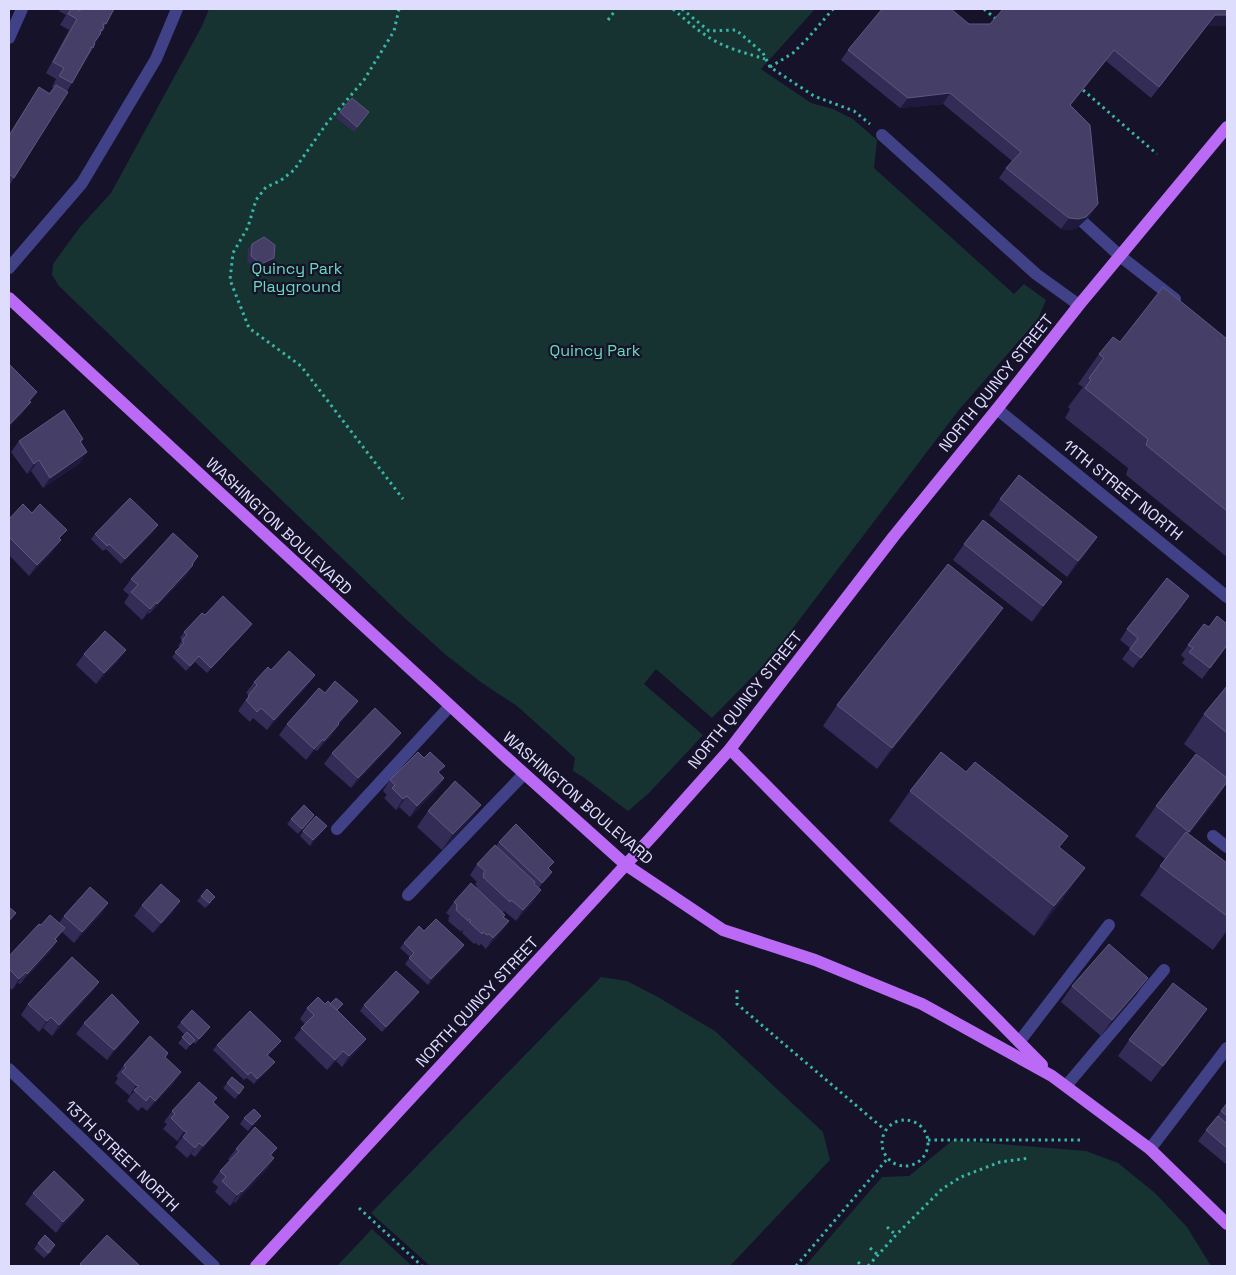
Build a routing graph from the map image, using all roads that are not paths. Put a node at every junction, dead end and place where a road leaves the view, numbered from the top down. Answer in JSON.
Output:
{"nodes":[{"id":1,"x":22,"y":9,"type":"edge"},
{"id":2,"x":177,"y":9,"type":"edge"},
{"id":3,"x":9,"y":38,"type":"edge"},
{"id":4,"x":1227,"y":127,"type":"edge"},
{"id":5,"x":882,"y":135,"type":"road end"},
{"id":6,"x":1083,"y":222,"type":"edge"},
{"id":7,"x":1120,"y":256,"type":"junction"},
{"id":8,"x":9,"y":268,"type":"edge"},
{"id":9,"x":9,"y":298,"type":"edge"},
{"id":10,"x":1079,"y":305,"type":"junction"},
{"id":11,"x":1185,"y":307,"type":"edge"},
{"id":12,"x":997,"y":409,"type":"junction"},
{"id":13,"x":1227,"y":597,"type":"edge"},
{"id":14,"x":450,"y":706,"type":"junction"},
{"id":15,"x":730,"y":749,"type":"junction"},
{"id":16,"x":524,"y":774,"type":"junction"},
{"id":17,"x":337,"y":829,"type":"dead end"},
{"id":18,"x":1213,"y":836,"type":"edge"},
{"id":19,"x":1227,"y":847,"type":"edge"},
{"id":20,"x":626,"y":865,"type":"junction"},
{"id":21,"x":408,"y":894,"type":"dead end"},
{"id":22,"x":1109,"y":925,"type":"dead end"},
{"id":23,"x":1164,"y":970,"type":"dead end"},
{"id":24,"x":1019,"y":1042,"type":"junction"},
{"id":25,"x":1227,"y":1048,"type":"edge"},
{"id":26,"x":9,"y":1069,"type":"edge"},
{"id":27,"x":1052,"y":1076,"type":"junction"},
{"id":28,"x":1066,"y":1086,"type":"junction"},
{"id":29,"x":1150,"y":1149,"type":"junction"},
{"id":30,"x":1227,"y":1224,"type":"edge"},
{"id":31,"x":214,"y":1266,"type":"edge"},
{"id":32,"x":256,"y":1266,"type":"edge"}],
"edges":[{"from":1,"to":3,"type":"street"},
{"from":2,"to":8,"type":"street"},
{"from":4,"to":7,"type":"main road","name":"NORTH QUINCY STREET"},
{"from":5,"to":10,"type":"street"},
{"from":6,"to":7,"type":"street"},
{"from":7,"to":10,"type":"main road","name":"NORTH QUINCY STREET"},
{"from":7,"to":11,"type":"street"},
{"from":9,"to":14,"type":"main road","name":"WASHINGTON BOULEVARD"},
{"from":10,"to":12,"type":"main road","name":"NORTH QUINCY STREET"},
{"from":12,"to":13,"type":"street","name":"11TH STREET NORTH"},
{"from":12,"to":15,"type":"main road","name":"NORTH QUINCY STREET"},
{"from":14,"to":16,"type":"main road","name":"WASHINGTON BOULEVARD"},
{"from":14,"to":17,"type":"street"},
{"from":15,"to":20,"type":"main road","name":"NORTH QUINCY STREET"},
{"from":15,"to":24,"type":"main road"},
{"from":16,"to":20,"type":"main road","name":"WASHINGTON BOULEVARD"},
{"from":16,"to":21,"type":"street"},
{"from":18,"to":19,"type":"street"},
{"from":20,"to":27,"type":"main road","name":"WASHINGTON BOULEVARD"},
{"from":20,"to":32,"type":"main road","name":"NORTH QUINCY STREET"},
{"from":22,"to":24,"type":"street"},
{"from":23,"to":28,"type":"street"},
{"from":24,"to":27,"type":"main road"},
{"from":25,"to":29,"type":"street"},
{"from":26,"to":31,"type":"street","name":"13TH STREET NORTH"},
{"from":27,"to":28,"type":"main road","name":"WASHINGTON BOULEVARD"},
{"from":28,"to":29,"type":"main road","name":"WASHINGTON BOULEVARD"},
{"from":29,"to":30,"type":"main road","name":"WASHINGTON BOULEVARD"}]}
